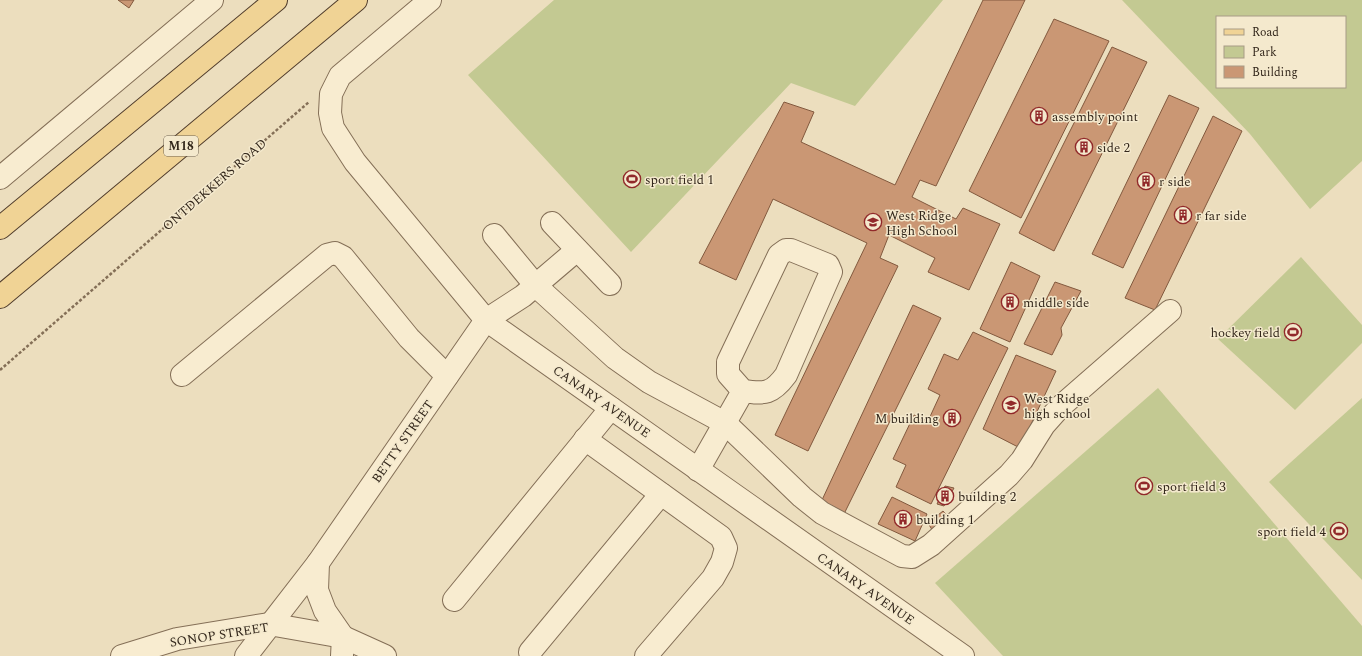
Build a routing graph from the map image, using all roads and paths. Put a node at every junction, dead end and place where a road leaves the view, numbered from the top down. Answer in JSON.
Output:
{"nodes":[{"id":1,"x":212,"y":0,"type":"edge"},
{"id":2,"x":276,"y":0,"type":"edge"},
{"id":3,"x":356,"y":0,"type":"edge"},
{"id":4,"x":430,"y":0,"type":"edge"},
{"id":5,"x":310,"y":102,"type":"dead end"},
{"id":6,"x":0,"y":178,"type":"edge"},
{"id":7,"x":552,"y":222,"type":"dead end"},
{"id":8,"x":0,"y":228,"type":"edge"},
{"id":9,"x":494,"y":235,"type":"dead end"},
{"id":10,"x":577,"y":250,"type":"junction"},
{"id":11,"x":610,"y":284,"type":"dead end"},
{"id":12,"x":536,"y":286,"type":"junction"},
{"id":13,"x":0,"y":297,"type":"edge"},
{"id":14,"x":1170,"y":311,"type":"dead end"},
{"id":15,"x":486,"y":320,"type":"junction"},
{"id":16,"x":0,"y":370,"type":"edge"},
{"id":17,"x":182,"y":375,"type":"dead end"},
{"id":18,"x":447,"y":376,"type":"junction"},
{"id":19,"x":743,"y":391,"type":"junction"},
{"id":20,"x":611,"y":408,"type":"junction"},
{"id":21,"x":725,"y":423,"type":"junction"},
{"id":22,"x":585,"y":439,"type":"junction"},
{"id":23,"x":698,"y":470,"type":"junction"},
{"id":24,"x":661,"y":494,"type":"junction"},
{"id":25,"x":318,"y":562,"type":"junction"},
{"id":26,"x":454,"y":600,"type":"dead end"},
{"id":27,"x":270,"y":624,"type":"junction"},
{"id":28,"x":342,"y":646,"type":"edge"},
{"id":29,"x":530,"y":652,"type":"dead end"},
{"id":30,"x":122,"y":656,"type":"edge"},
{"id":31,"x":246,"y":656,"type":"edge"},
{"id":32,"x":385,"y":656,"type":"edge"},
{"id":33,"x":646,"y":656,"type":"edge"},
{"id":34,"x":963,"y":656,"type":"edge"}],
"edges":[{"from":1,"to":6,"type":"street"},
{"from":2,"to":8,"type":"main road"},
{"from":3,"to":13,"type":"main road","number":"M18"},
{"from":4,"to":15,"type":"street","name":"CANARY AVENUE"},
{"from":5,"to":16,"type":"path","name":"ONTDEKKERS ROAD"},
{"from":7,"to":10,"type":"street"},
{"from":9,"to":12,"type":"street"},
{"from":10,"to":11,"type":"street"},
{"from":10,"to":12,"type":"street"},
{"from":12,"to":15,"type":"street"},
{"from":12,"to":21,"type":"street"},
{"from":14,"to":21,"type":"street"},
{"from":15,"to":18,"type":"street","name":"BETTY STREET"},
{"from":15,"to":20,"type":"street","name":"CANARY AVENUE"},
{"from":17,"to":18,"type":"street"},
{"from":18,"to":25,"type":"street","name":"BETTY STREET"},
{"from":19,"to":19,"type":"street"},
{"from":19,"to":21,"type":"street"},
{"from":20,"to":22,"type":"street"},
{"from":20,"to":23,"type":"street","name":"CANARY AVENUE"},
{"from":21,"to":23,"type":"street"},
{"from":22,"to":24,"type":"street"},
{"from":22,"to":26,"type":"street"},
{"from":23,"to":34,"type":"street","name":"CANARY AVENUE"},
{"from":24,"to":29,"type":"street"},
{"from":24,"to":33,"type":"street"},
{"from":25,"to":27,"type":"street","name":"BETTY STREET"},
{"from":25,"to":28,"type":"street"},
{"from":27,"to":28,"type":"street","name":"SONOP STREET"},
{"from":27,"to":30,"type":"street","name":"SONOP STREET"},
{"from":27,"to":31,"type":"street","name":"BETTY STREET"},
{"from":28,"to":32,"type":"street","name":"SONOP STREET"}]}
